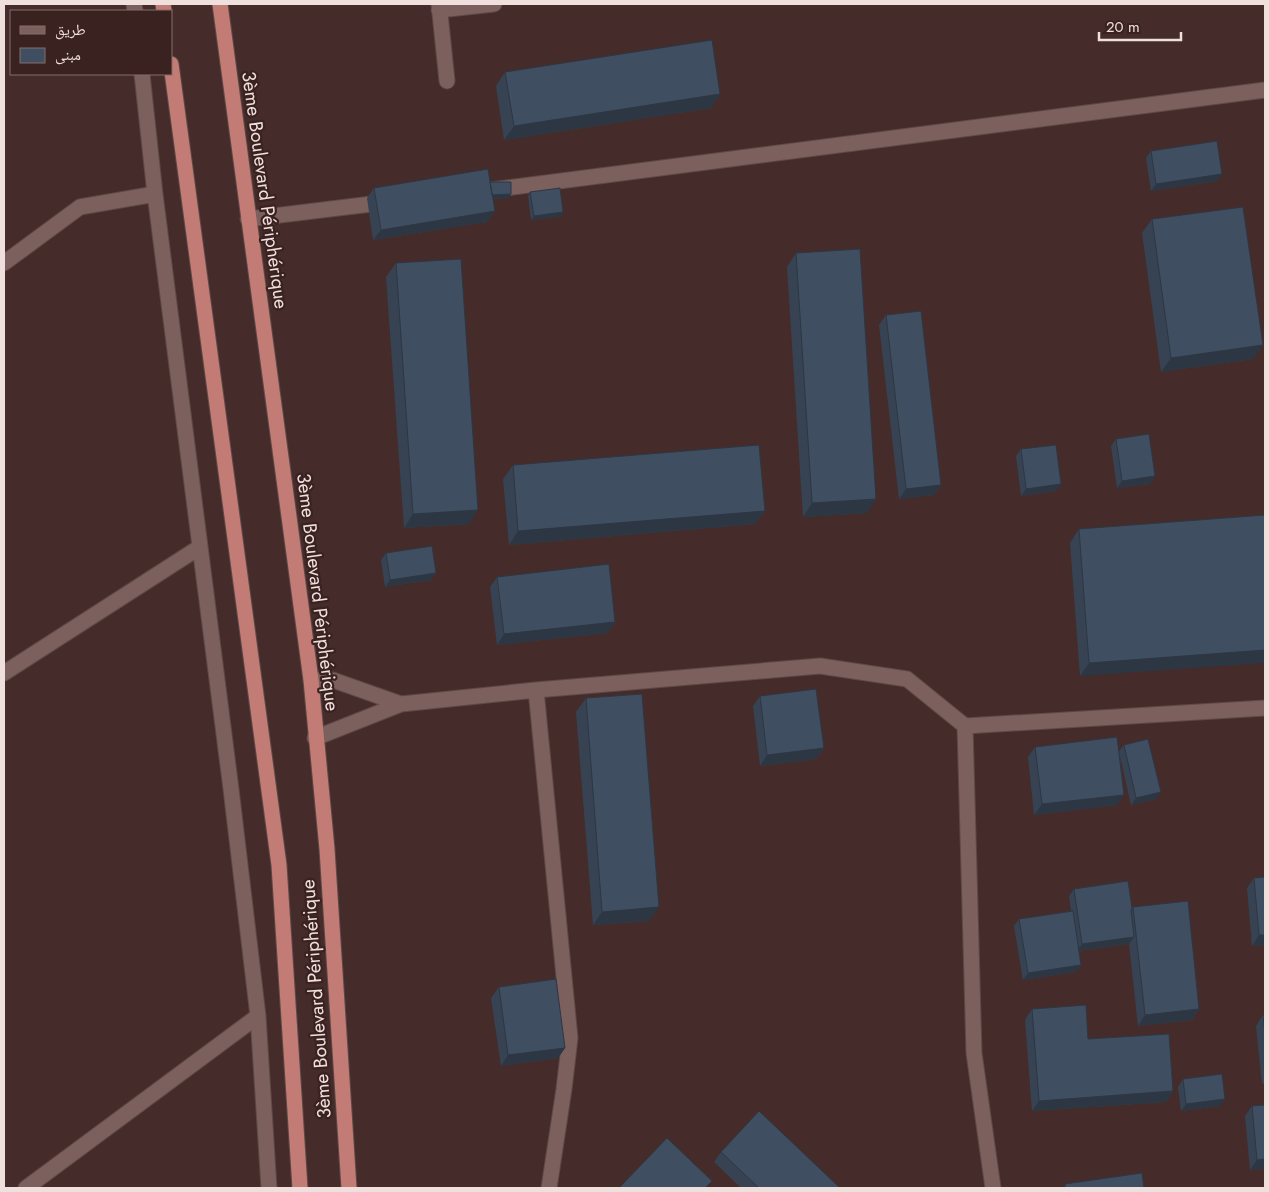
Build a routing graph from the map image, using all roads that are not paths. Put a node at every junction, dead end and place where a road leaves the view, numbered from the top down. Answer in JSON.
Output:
{"nodes":[{"id":1,"x":220,"y":4,"type":"edge"},
{"id":2,"x":494,"y":4,"type":"edge"},
{"id":3,"x":439,"y":7,"type":"edge"},
{"id":4,"x":172,"y":71,"type":"edge"},
{"id":5,"x":142,"y":75,"type":"edge"},
{"id":6,"x":447,"y":81,"type":"dead end"},
{"id":7,"x":1265,"y":90,"type":"edge"},
{"id":8,"x":479,"y":191,"type":"edge"},
{"id":9,"x":155,"y":194,"type":"junction"},
{"id":10,"x":402,"y":200,"type":"edge"},
{"id":11,"x":248,"y":219,"type":"junction"},
{"id":12,"x":4,"y":263,"type":"edge"},
{"id":13,"x":200,"y":547,"type":"junction"},
{"id":14,"x":4,"y":673,"type":"edge"},
{"id":15,"x":311,"y":680,"type":"junction"},
{"id":16,"x":536,"y":690,"type":"junction"},
{"id":17,"x":401,"y":704,"type":"junction"},
{"id":18,"x":1265,"y":708,"type":"edge"},
{"id":19,"x":965,"y":726,"type":"junction"},
{"id":20,"x":315,"y":738,"type":"junction"},
{"id":21,"x":258,"y":1016,"type":"junction"},
{"id":22,"x":26,"y":1188,"type":"edge"},
{"id":23,"x":269,"y":1188,"type":"edge"},
{"id":24,"x":300,"y":1188,"type":"edge"},
{"id":25,"x":349,"y":1188,"type":"edge"},
{"id":26,"x":549,"y":1188,"type":"edge"},
{"id":27,"x":993,"y":1188,"type":"edge"}],
"edges":[{"from":1,"to":11,"type":"highway","name":"3ème Boulevard Périphérique"},
{"from":2,"to":3,"type":"street"},
{"from":3,"to":6,"type":"street"},
{"from":4,"to":24,"type":"highway","name":"3ème Boulevard Périphérique"},
{"from":5,"to":9,"type":"street"},
{"from":7,"to":8,"type":"street"},
{"from":9,"to":12,"type":"street"},
{"from":9,"to":13,"type":"street"},
{"from":10,"to":11,"type":"street"},
{"from":11,"to":15,"type":"highway","name":"3ème Boulevard Périphérique"},
{"from":13,"to":14,"type":"street"},
{"from":13,"to":21,"type":"street"},
{"from":15,"to":17,"type":"street"},
{"from":15,"to":20,"type":"highway","name":"3ème Boulevard Périphérique"},
{"from":16,"to":17,"type":"street"},
{"from":16,"to":19,"type":"street"},
{"from":16,"to":26,"type":"street"},
{"from":17,"to":20,"type":"street"},
{"from":18,"to":19,"type":"street"},
{"from":19,"to":27,"type":"street"},
{"from":20,"to":25,"type":"highway","name":"3ème Boulevard Périphérique"},
{"from":21,"to":22,"type":"street"},
{"from":21,"to":23,"type":"street"}]}
